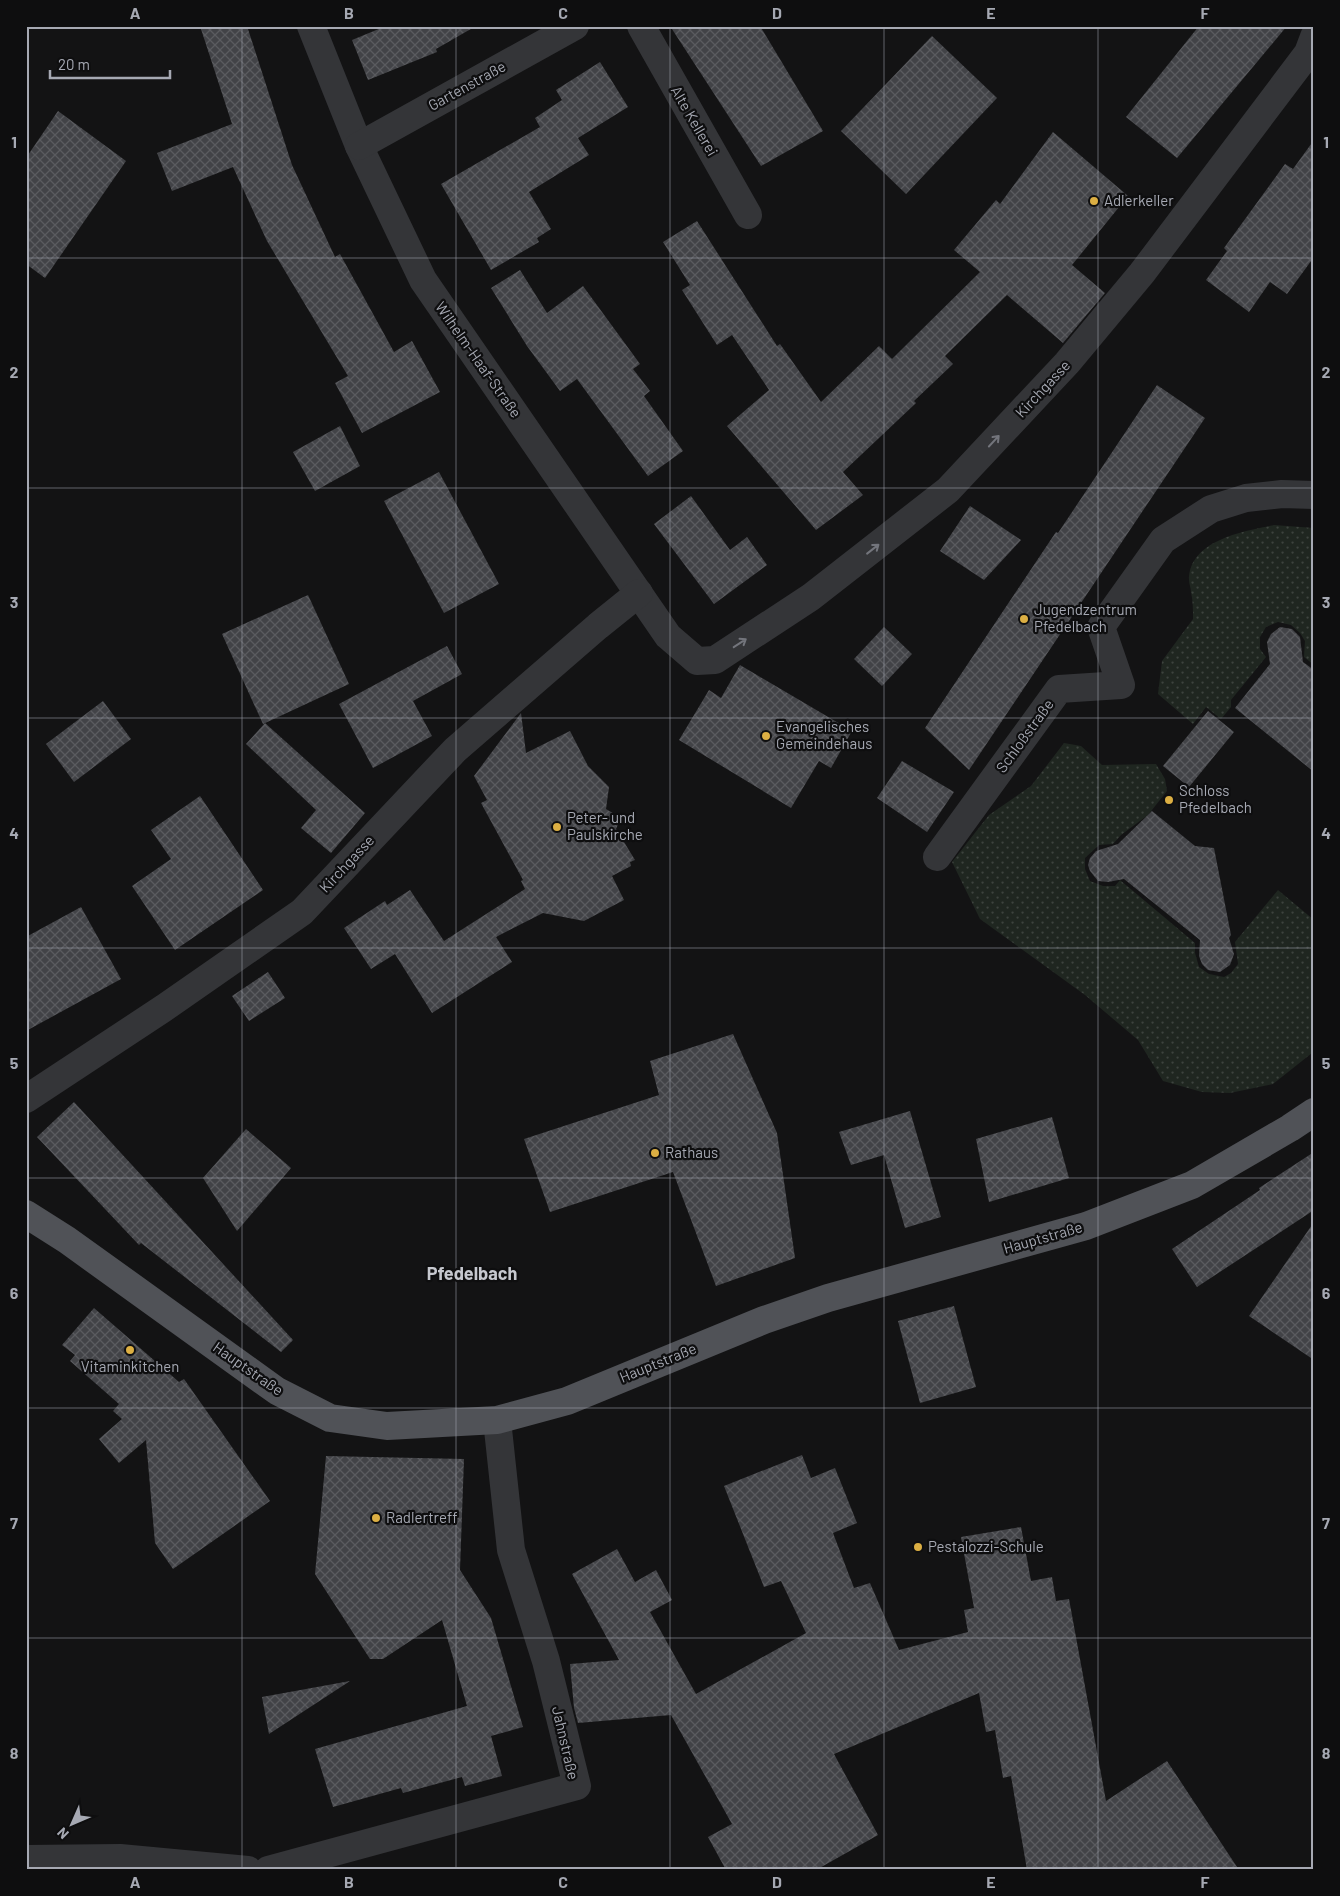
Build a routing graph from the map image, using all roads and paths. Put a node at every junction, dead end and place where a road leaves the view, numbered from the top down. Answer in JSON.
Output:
{"nodes":[{"id":1,"x":311,"y":26,"type":"edge"},
{"id":2,"x":575,"y":26,"type":"edge"},
{"id":3,"x":640,"y":26,"type":"edge"},
{"id":4,"x":1314,"y":37,"type":"edge"},
{"id":5,"x":359,"y":146,"type":"junction"},
{"id":6,"x":748,"y":215,"type":"dead end"},
{"id":7,"x":1314,"y":495,"type":"edge"},
{"id":8,"x":639,"y":593,"type":"junction"},
{"id":9,"x":697,"y":661,"type":"joint"},
{"id":10,"x":937,"y":857,"type":"dead end"},
{"id":11,"x":26,"y":1099,"type":"edge"},
{"id":12,"x":1314,"y":1112,"type":"edge"},
{"id":13,"x":26,"y":1214,"type":"edge"},
{"id":14,"x":498,"y":1420,"type":"junction"},
{"id":15,"x":26,"y":1859,"type":"edge"},
{"id":16,"x":248,"y":1870,"type":"edge"},
{"id":17,"x":268,"y":1870,"type":"edge"}],
"edges":[{"from":1,"to":5,"type":"street","name":"Wilhelm-Haaf-Straße"},
{"from":2,"to":5,"type":"street","name":"Gartenstraße"},
{"from":3,"to":6,"type":"street","name":"Alte Kellerei"},
{"from":9,"to":4,"type":"street","name":"Kirchgasse","one_way":true},
{"from":5,"to":8,"type":"street","name":"Wilhelm-Haaf-Straße"},
{"from":7,"to":10,"type":"street","name":"Schloßstraße"},
{"from":8,"to":9,"type":"street","name":"Wilhelm-Haaf-Straße"},
{"from":8,"to":11,"type":"street","name":"Kirchgasse"},
{"from":12,"to":14,"type":"main road","name":"Hauptstraße"},
{"from":13,"to":14,"type":"main road","name":"Hauptstraße"},
{"from":14,"to":17,"type":"street","name":"Jahnstraße"},
{"from":15,"to":16,"type":"street"}]}
